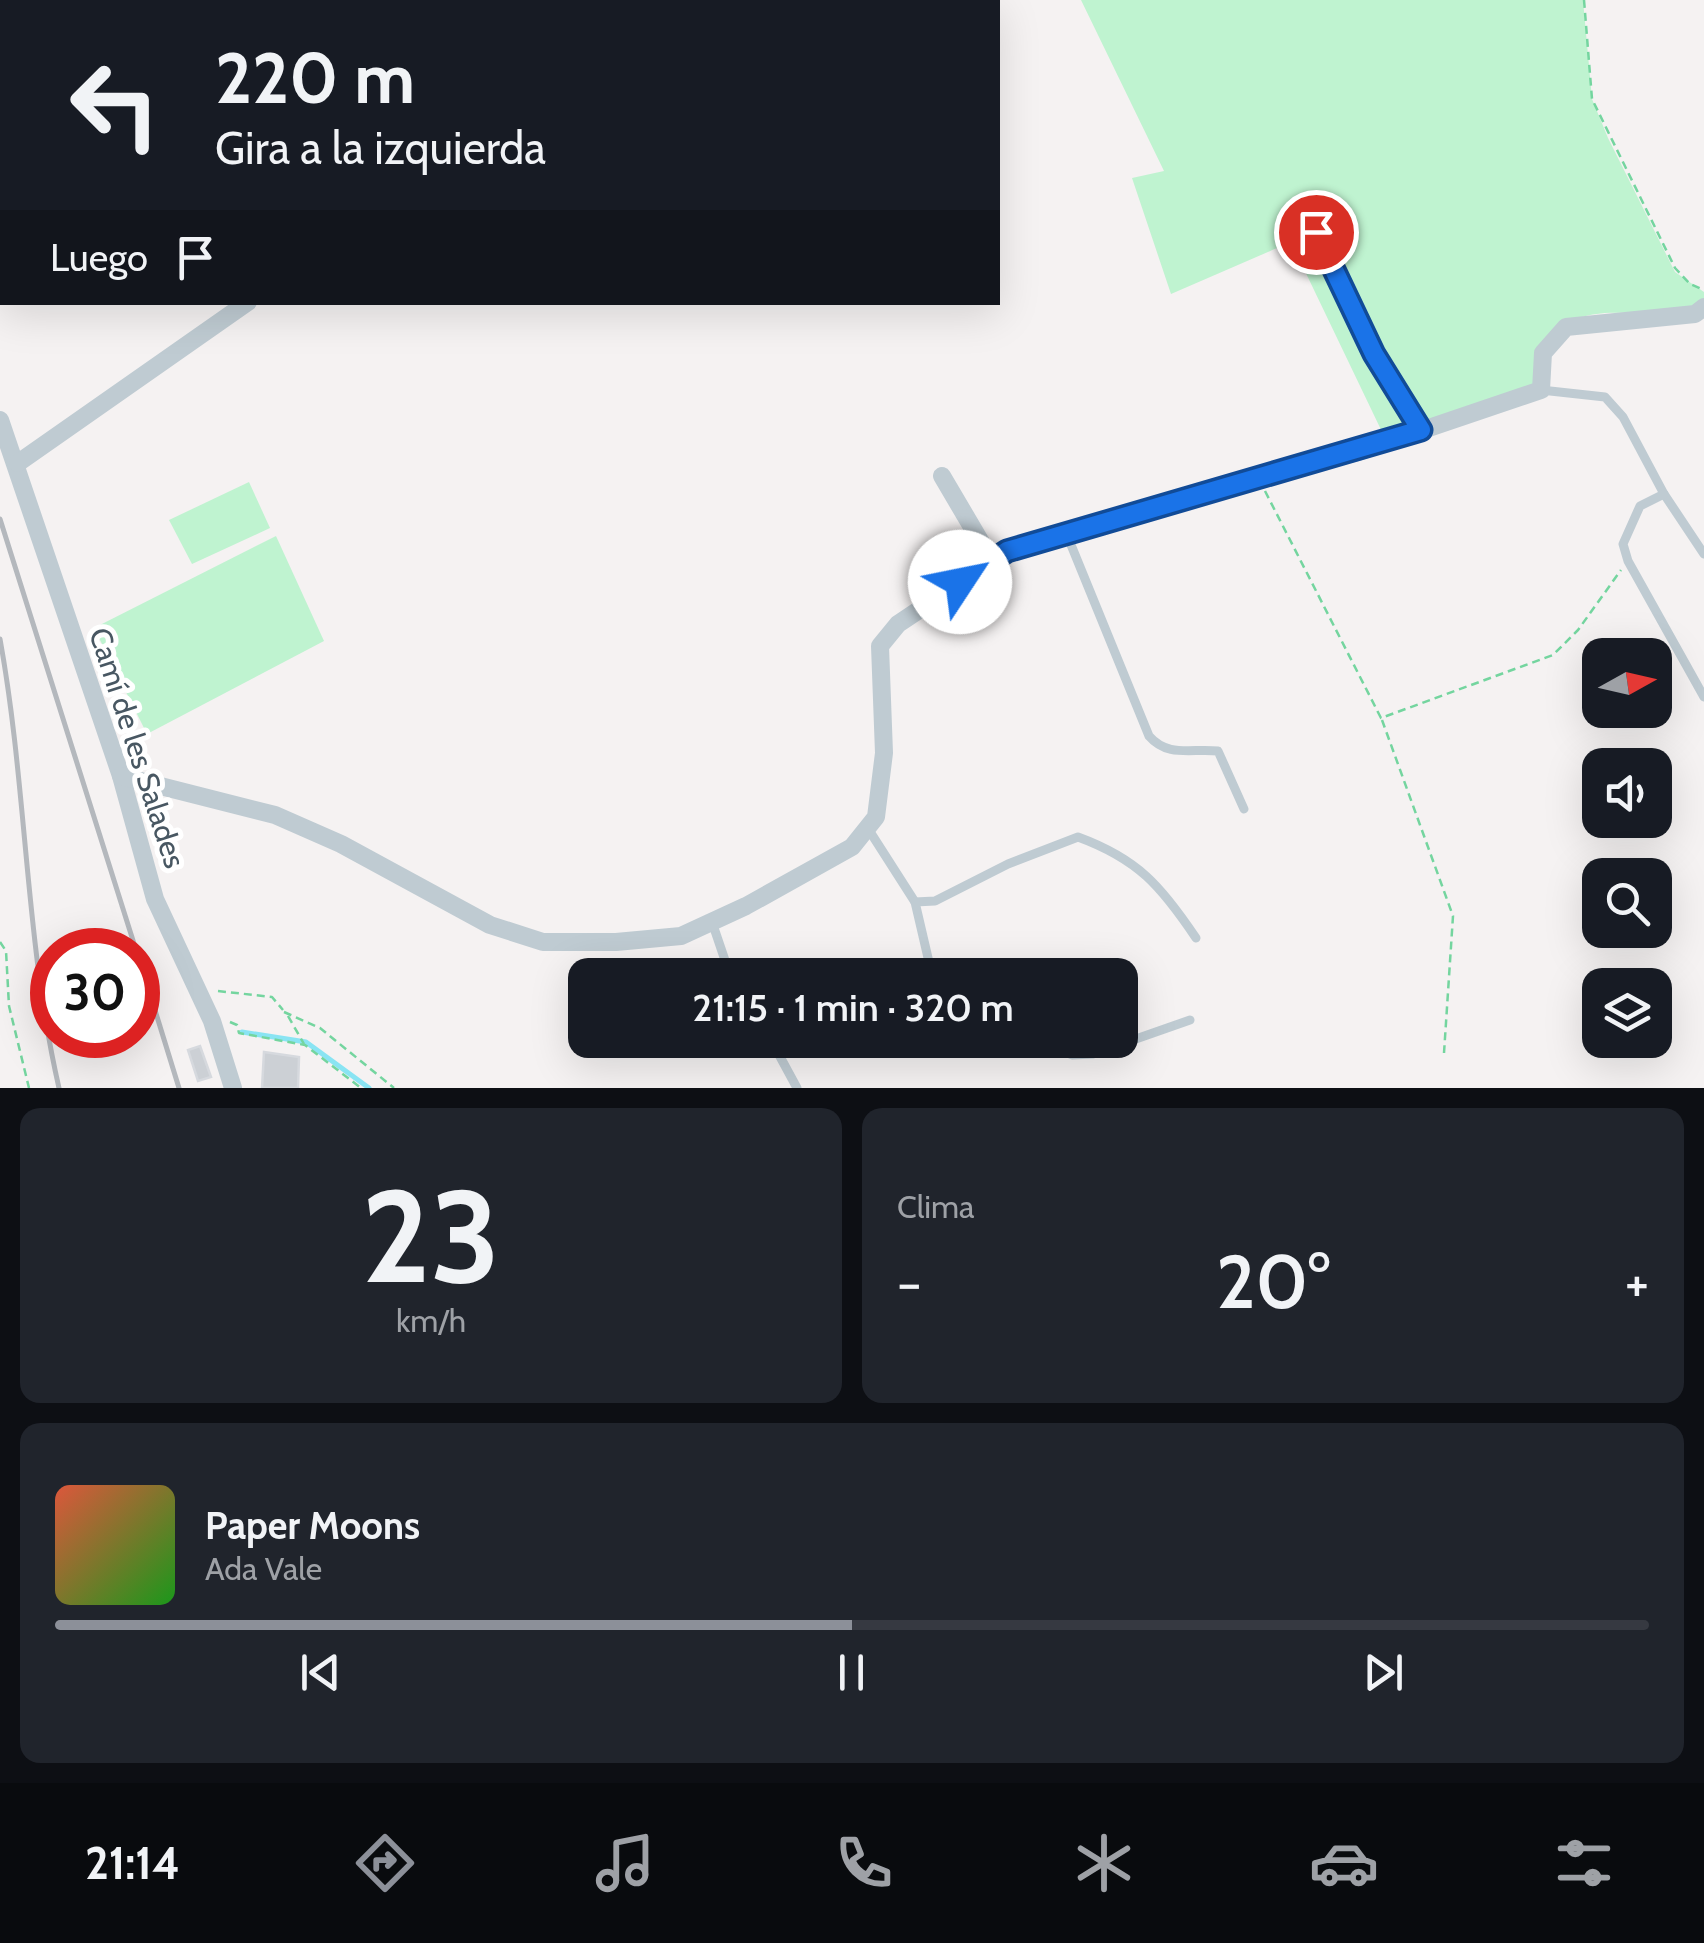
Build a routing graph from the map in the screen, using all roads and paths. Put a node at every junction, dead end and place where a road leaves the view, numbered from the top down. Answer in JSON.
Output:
{"nodes":[{"id":1,"x":1584,"y":0,"type":"edge"},
{"id":2,"x":1316,"y":232,"type":"dead end"},
{"id":3,"x":1704,"y":290,"type":"edge"},
{"id":4,"x":244,"y":305,"type":"edge"},
{"id":5,"x":1701,"y":312,"type":"edge"},
{"id":6,"x":1541,"y":390,"type":"junction"},
{"id":7,"x":0,"y":420,"type":"edge"},
{"id":8,"x":1421,"y":430,"type":"junction"},
{"id":9,"x":18,"y":463,"type":"junction"},
{"id":10,"x":942,"y":476,"type":"dead end"},
{"id":11,"x":1258,"y":476,"type":"junction"},
{"id":12,"x":1664,"y":494,"type":"junction"},
{"id":13,"x":1067,"y":535,"type":"junction"},
{"id":14,"x":1704,"y":554,"type":"edge"},
{"id":15,"x":992,"y":561,"type":"junction"},
{"id":16,"x":1628,"y":562,"type":"junction"},
{"id":17,"x":1704,"y":698,"type":"edge"},
{"id":18,"x":1381,"y":718,"type":"junction"},
{"id":19,"x":121,"y":776,"type":"junction"},
{"id":20,"x":1244,"y":809,"type":"dead end"},
{"id":21,"x":867,"y":828,"type":"junction"},
{"id":22,"x":916,"y":902,"type":"junction"},
{"id":23,"x":712,"y":922,"type":"junction"},
{"id":24,"x":1196,"y":938,"type":"dead end"},
{"id":25,"x":0,"y":942,"type":"edge"},
{"id":26,"x":724,"y":958,"type":"edge"},
{"id":27,"x":928,"y":958,"type":"edge"},
{"id":28,"x":196,"y":988,"type":"junction"},
{"id":29,"x":284,"y":1012,"type":"junction"},
{"id":30,"x":208,"y":1013,"type":"junction"},
{"id":31,"x":1190,"y":1020,"type":"dead end"},
{"id":32,"x":1138,"y":1038,"type":"edge"},
{"id":33,"x":305,"y":1045,"type":"junction"},
{"id":34,"x":1444,"y":1053,"type":"dead end"},
{"id":35,"x":781,"y":1058,"type":"edge"},
{"id":36,"x":29,"y":1088,"type":"edge"},
{"id":37,"x":233,"y":1088,"type":"edge"},
{"id":38,"x":361,"y":1088,"type":"edge"},
{"id":39,"x":394,"y":1088,"type":"edge"},
{"id":40,"x":797,"y":1088,"type":"edge"}],
"edges":[{"from":1,"to":3,"type":"path"},
{"from":2,"to":8,"type":"street"},
{"from":4,"to":9,"type":"street"},
{"from":5,"to":6,"type":"street"},
{"from":6,"to":8,"type":"street"},
{"from":6,"to":12,"type":"lane"},
{"from":7,"to":9,"type":"street","name":"Camí de les Salades"},
{"from":8,"to":11,"type":"street"},
{"from":9,"to":19,"type":"street","name":"Camí de les Salades"},
{"from":10,"to":15,"type":"street"},
{"from":11,"to":13,"type":"street"},
{"from":11,"to":18,"type":"path"},
{"from":12,"to":14,"type":"lane"},
{"from":12,"to":16,"type":"lane"},
{"from":13,"to":15,"type":"street"},
{"from":13,"to":20,"type":"lane"},
{"from":15,"to":21,"type":"street"},
{"from":16,"to":17,"type":"lane"},
{"from":16,"to":18,"type":"path"},
{"from":18,"to":34,"type":"path"},
{"from":19,"to":23,"type":"street"},
{"from":19,"to":28,"type":"street","name":"Camí de les Salades"},
{"from":21,"to":22,"type":"lane"},
{"from":21,"to":23,"type":"street"},
{"from":22,"to":24,"type":"lane"},
{"from":22,"to":27,"type":"lane"},
{"from":23,"to":26,"type":"lane"},
{"from":25,"to":36,"type":"path"},
{"from":28,"to":29,"type":"path"},
{"from":28,"to":30,"type":"street","name":"Camí de les Salades"},
{"from":29,"to":33,"type":"path"},
{"from":29,"to":39,"type":"path"},
{"from":30,"to":33,"type":"path"},
{"from":30,"to":37,"type":"street","name":"Camí de les Salades"},
{"from":31,"to":32,"type":"lane"},
{"from":33,"to":38,"type":"path"},
{"from":35,"to":40,"type":"lane"}]}
